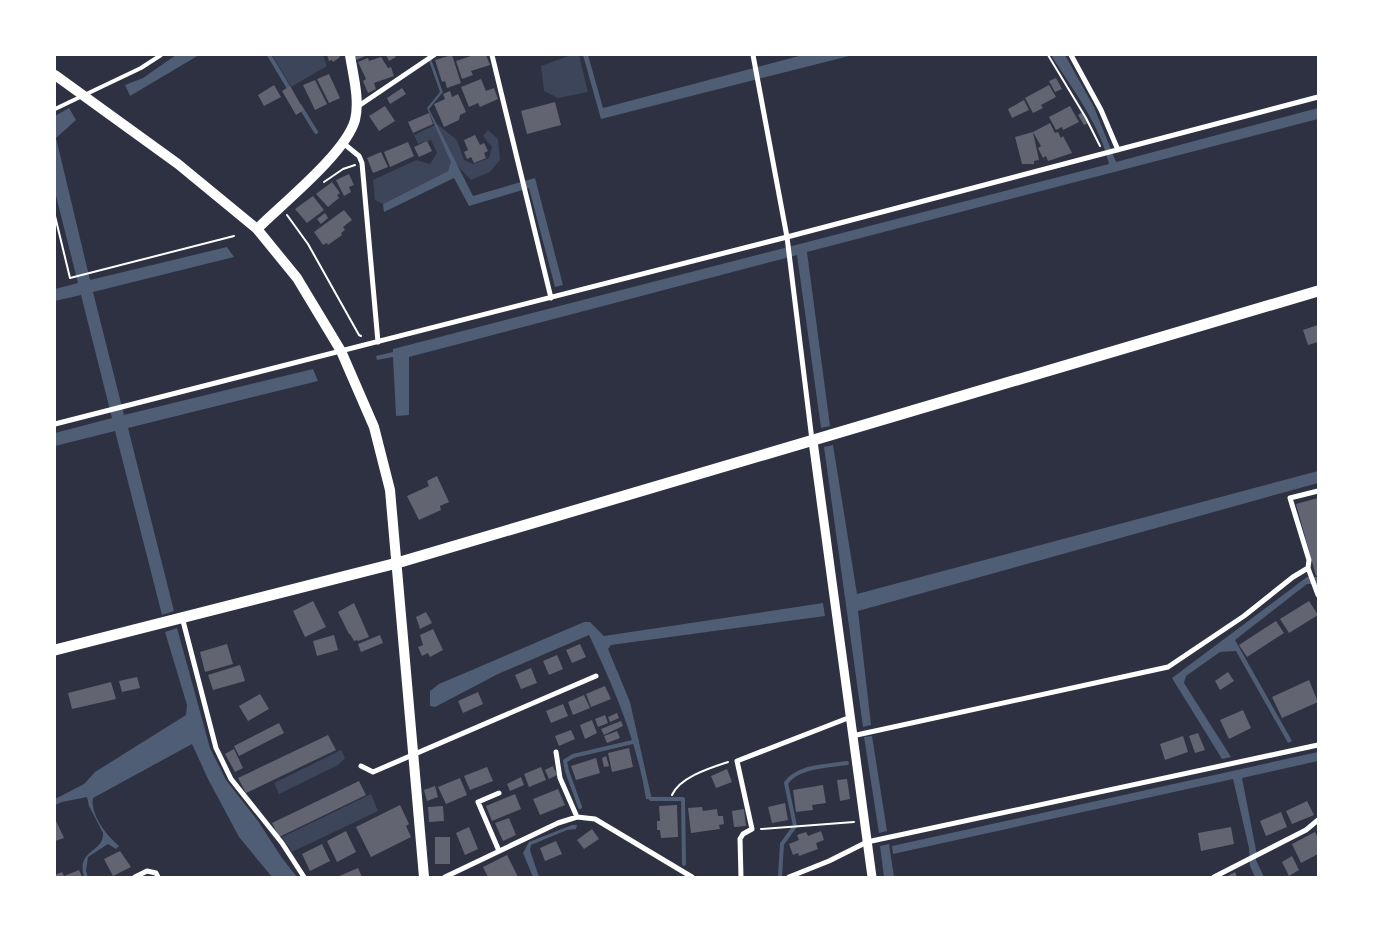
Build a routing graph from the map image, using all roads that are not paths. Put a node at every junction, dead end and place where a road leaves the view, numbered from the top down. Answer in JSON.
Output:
{"nodes":[{"id":1,"x":161,"y":55,"type":"edge"},
{"id":2,"x":350,"y":55,"type":"edge"},
{"id":3,"x":434,"y":55,"type":"edge"},
{"id":4,"x":492,"y":55,"type":"edge"},
{"id":5,"x":753,"y":55,"type":"edge"},
{"id":6,"x":1071,"y":55,"type":"edge"},
{"id":7,"x":55,"y":75,"type":"edge"},
{"id":8,"x":83,"y":96,"type":"junction"},
{"id":9,"x":1318,"y":98,"type":"edge"},
{"id":10,"x":357,"y":107,"type":"junction"},
{"id":11,"x":55,"y":108,"type":"edge"},
{"id":12,"x":343,"y":143,"type":"junction"},
{"id":13,"x":1118,"y":150,"type":"junction"},
{"id":14,"x":257,"y":228,"type":"junction"},
{"id":15,"x":788,"y":240,"type":"junction"},
{"id":16,"x":1318,"y":291,"type":"edge"},
{"id":17,"x":551,"y":298,"type":"junction"},
{"id":18,"x":378,"y":342,"type":"junction"},
{"id":19,"x":341,"y":351,"type":"junction"},
{"id":20,"x":55,"y":424,"type":"edge"},
{"id":21,"x":813,"y":442,"type":"junction"},
{"id":22,"x":1318,"y":491,"type":"edge"},
{"id":23,"x":398,"y":563,"type":"junction"},
{"id":24,"x":1308,"y":568,"type":"junction"},
{"id":25,"x":1318,"y":595,"type":"edge"},
{"id":26,"x":182,"y":617,"type":"junction"},
{"id":27,"x":55,"y":650,"type":"edge"},
{"id":28,"x":596,"y":676,"type":"dead end"},
{"id":29,"x":848,"y":718,"type":"junction"},
{"id":30,"x":851,"y":736,"type":"junction"},
{"id":31,"x":1318,"y":745,"type":"edge"},
{"id":32,"x":556,"y":752,"type":"dead end"},
{"id":33,"x":413,"y":754,"type":"junction"},
{"id":34,"x":361,"y":766,"type":"dead end"},
{"id":35,"x":499,"y":792,"type":"dead end"},
{"id":36,"x":577,"y":817,"type":"junction"},
{"id":37,"x":1318,"y":820,"type":"edge"},
{"id":38,"x":867,"y":842,"type":"junction"},
{"id":39,"x":499,"y":851,"type":"junction"},
{"id":40,"x":135,"y":877,"type":"edge"},
{"id":41,"x":158,"y":877,"type":"edge"},
{"id":42,"x":304,"y":877,"type":"edge"},
{"id":43,"x":424,"y":877,"type":"edge"},
{"id":44,"x":445,"y":877,"type":"edge"},
{"id":45,"x":692,"y":877,"type":"edge"},
{"id":46,"x":741,"y":877,"type":"edge"},
{"id":47,"x":789,"y":877,"type":"edge"},
{"id":48,"x":872,"y":877,"type":"edge"},
{"id":49,"x":1214,"y":877,"type":"edge"}],
"edges":[{"from":1,"to":8,"type":"lane"},
{"from":2,"to":10,"type":"main road"},
{"from":3,"to":10,"type":"street"},
{"from":4,"to":17,"type":"street"},
{"from":5,"to":15,"type":"street"},
{"from":6,"to":13,"type":"street"},
{"from":7,"to":8,"type":"main road"},
{"from":8,"to":11,"type":"lane"},
{"from":8,"to":14,"type":"main road"},
{"from":9,"to":13,"type":"street"},
{"from":10,"to":12,"type":"main road"},
{"from":12,"to":14,"type":"main road"},
{"from":12,"to":18,"type":"street"},
{"from":13,"to":15,"type":"street"},
{"from":14,"to":19,"type":"main road"},
{"from":15,"to":17,"type":"street"},
{"from":15,"to":21,"type":"street"},
{"from":16,"to":21,"type":"main road"},
{"from":17,"to":18,"type":"street"},
{"from":18,"to":19,"type":"street"},
{"from":19,"to":20,"type":"street"},
{"from":19,"to":23,"type":"main road"},
{"from":21,"to":23,"type":"main road"},
{"from":21,"to":29,"type":"street"},
{"from":22,"to":24,"type":"street"},
{"from":23,"to":26,"type":"main road"},
{"from":23,"to":33,"type":"main road"},
{"from":24,"to":25,"type":"street"},
{"from":24,"to":30,"type":"street"},
{"from":26,"to":27,"type":"main road"},
{"from":26,"to":42,"type":"street"},
{"from":28,"to":33,"type":"street"},
{"from":29,"to":30,"type":"street"},
{"from":29,"to":46,"type":"street"},
{"from":30,"to":38,"type":"street"},
{"from":31,"to":38,"type":"street"},
{"from":32,"to":36,"type":"street"},
{"from":33,"to":34,"type":"street"},
{"from":33,"to":43,"type":"main road"},
{"from":35,"to":39,"type":"street"},
{"from":36,"to":39,"type":"street"},
{"from":36,"to":45,"type":"street"},
{"from":37,"to":49,"type":"street"},
{"from":38,"to":47,"type":"street"},
{"from":38,"to":48,"type":"street"},
{"from":39,"to":44,"type":"street"},
{"from":40,"to":41,"type":"street"}]}
